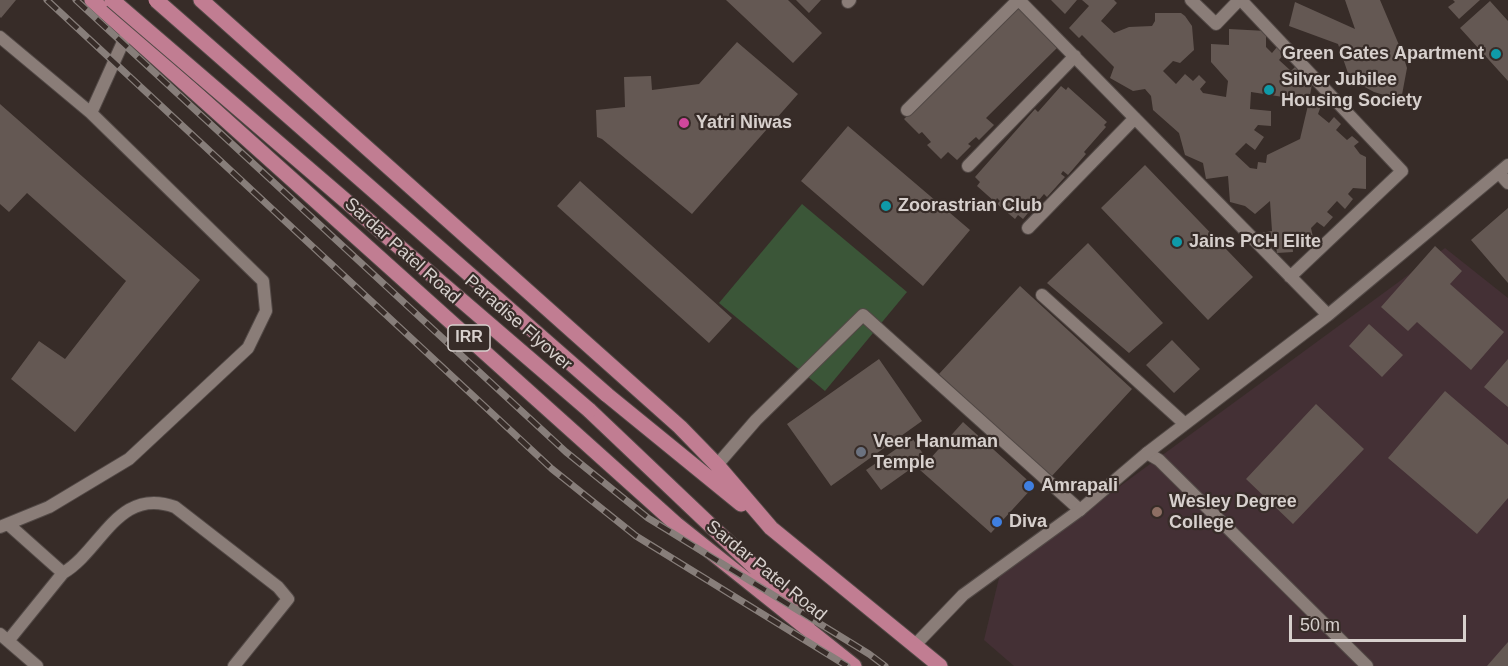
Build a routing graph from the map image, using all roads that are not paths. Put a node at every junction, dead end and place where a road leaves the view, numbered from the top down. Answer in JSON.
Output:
{"nodes":[{"id":1,"x":92,"y":0,"type":"edge"},
{"id":2,"x":112,"y":0,"type":"edge"},
{"id":3,"x":156,"y":0,"type":"edge"},
{"id":4,"x":201,"y":0,"type":"edge"},
{"id":5,"x":1019,"y":0,"type":"edge"},
{"id":6,"x":1191,"y":0,"type":"edge"},
{"id":7,"x":1240,"y":0,"type":"edge"},
{"id":8,"x":128,"y":31,"type":"junction"},
{"id":9,"x":0,"y":37,"type":"edge"},
{"id":10,"x":1074,"y":56,"type":"junction"},
{"id":11,"x":906,"y":110,"type":"dead end"},
{"id":12,"x":91,"y":113,"type":"junction"},
{"id":13,"x":1135,"y":118,"type":"junction"},
{"id":14,"x":968,"y":166,"type":"dead end"},
{"id":15,"x":1505,"y":174,"type":"edge"},
{"id":16,"x":1028,"y":228,"type":"dead end"},
{"id":17,"x":1290,"y":276,"type":"junction"},
{"id":18,"x":1042,"y":295,"type":"dead end"},
{"id":19,"x":1328,"y":315,"type":"junction"},
{"id":20,"x":1185,"y":424,"type":"junction"},
{"id":21,"x":1147,"y":453,"type":"junction"},
{"id":22,"x":717,"y":465,"type":"junction"},
{"id":23,"x":1080,"y":510,"type":"junction"},
{"id":24,"x":4,"y":526,"type":"edge"},
{"id":25,"x":771,"y":528,"type":"junction"},
{"id":26,"x":63,"y":573,"type":"junction"},
{"id":27,"x":4,"y":637,"type":"edge"},
{"id":28,"x":915,"y":645,"type":"junction"},
{"id":29,"x":37,"y":666,"type":"edge"},
{"id":30,"x":234,"y":666,"type":"edge"},
{"id":31,"x":854,"y":666,"type":"edge"},
{"id":32,"x":859,"y":666,"type":"edge"},
{"id":33,"x":939,"y":666,"type":"edge"},
{"id":34,"x":1367,"y":666,"type":"edge"}],
"edges":[{"from":1,"to":8,"type":"main road","name":"Sardar Patel Road","number":"IRR"},
{"from":2,"to":32,"type":"main road","name":"Paradise Flyover","number":"IRR","bridge":true},
{"from":3,"to":25,"type":"main road","name":"Paradise Flyover","number":"IRR","bridge":true},
{"from":4,"to":22,"type":"main road","name":"Sardar Patel Road","number":"IRR"},
{"from":5,"to":10,"type":"street"},
{"from":5,"to":11,"type":"street"},
{"from":6,"to":7,"type":"street"},
{"from":7,"to":17,"type":"street"},
{"from":8,"to":12,"type":"street"},
{"from":8,"to":31,"type":"main road","name":"Sardar Patel Road","number":"IRR"},
{"from":9,"to":12,"type":"street"},
{"from":10,"to":13,"type":"street"},
{"from":10,"to":14,"type":"street"},
{"from":12,"to":24,"type":"street"},
{"from":13,"to":16,"type":"street"},
{"from":13,"to":17,"type":"street"},
{"from":15,"to":19,"type":"street"},
{"from":17,"to":19,"type":"street"},
{"from":18,"to":20,"type":"street"},
{"from":19,"to":20,"type":"street"},
{"from":20,"to":21,"type":"street"},
{"from":21,"to":23,"type":"street"},
{"from":21,"to":34,"type":"street"},
{"from":22,"to":23,"type":"street"},
{"from":22,"to":25,"type":"main road","name":"Sardar Patel Road","number":"IRR"},
{"from":23,"to":28,"type":"street"},
{"from":24,"to":26,"type":"street"},
{"from":25,"to":28,"type":"main road","name":"Sardar Patel Road","number":"IRR"},
{"from":26,"to":27,"type":"street"},
{"from":26,"to":30,"type":"street"},
{"from":27,"to":29,"type":"street"},
{"from":28,"to":33,"type":"main road","name":"Sardar Patel Road","number":"IRR"}]}
